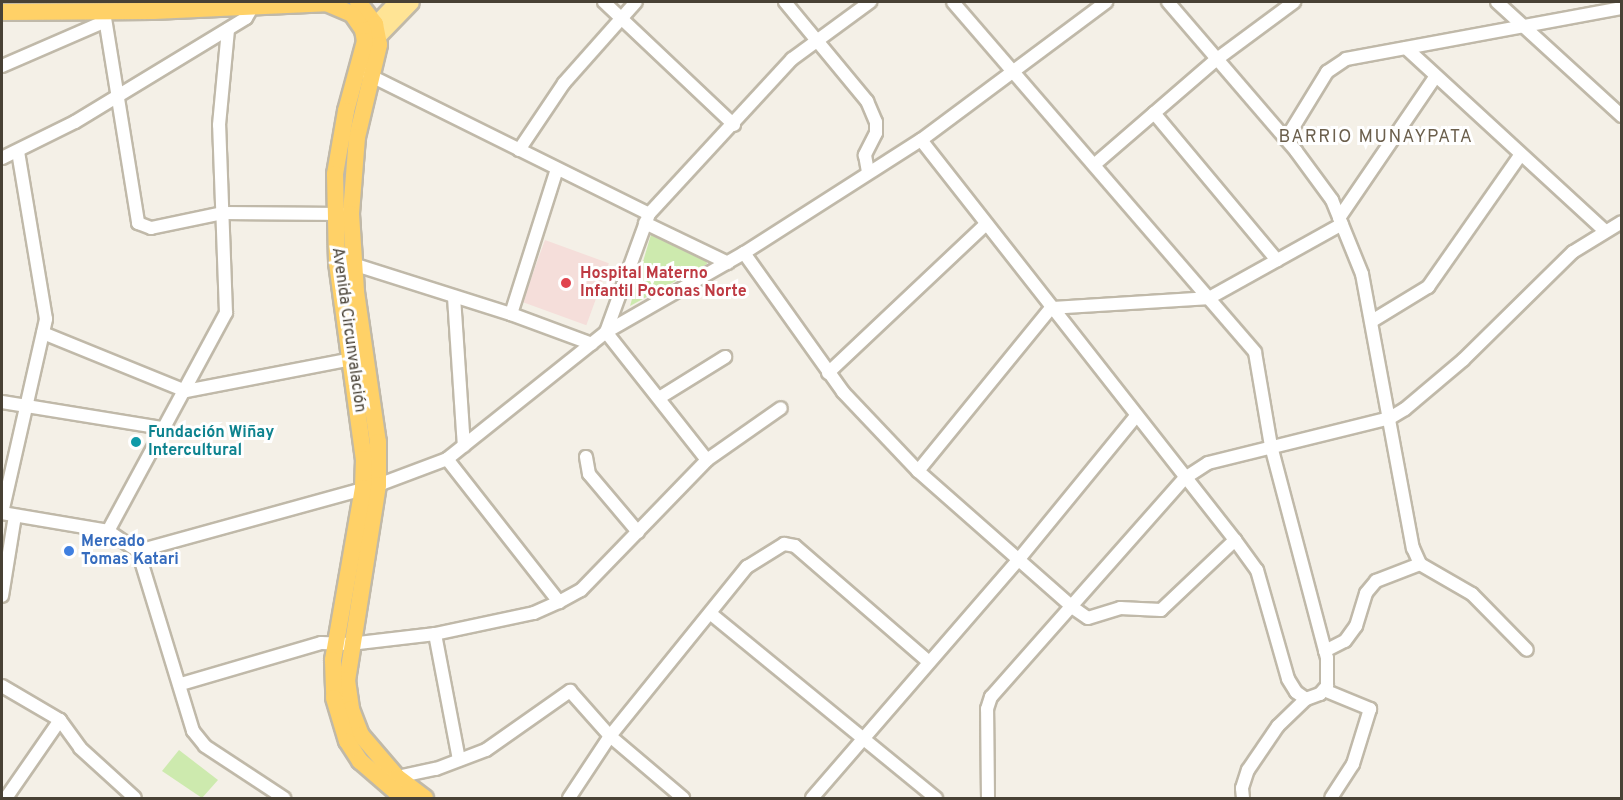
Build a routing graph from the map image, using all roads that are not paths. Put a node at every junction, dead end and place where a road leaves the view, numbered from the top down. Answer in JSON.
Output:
{"nodes":[{"id":1,"x":358,"y":2,"type":"edge"},
{"id":2,"x":396,"y":2,"type":"edge"},
{"id":3,"x":411,"y":2,"type":"edge"},
{"id":4,"x":604,"y":2,"type":"edge"},
{"id":5,"x":636,"y":2,"type":"edge"},
{"id":6,"x":785,"y":2,"type":"edge"},
{"id":7,"x":870,"y":2,"type":"edge"},
{"id":8,"x":953,"y":2,"type":"edge"},
{"id":9,"x":1107,"y":2,"type":"edge"},
{"id":10,"x":1168,"y":2,"type":"edge"},
{"id":11,"x":1294,"y":2,"type":"edge"},
{"id":12,"x":1497,"y":2,"type":"edge"},
{"id":13,"x":309,"y":3,"type":"edge"},
{"id":14,"x":253,"y":4,"type":"edge"},
{"id":15,"x":1622,"y":8,"type":"edge"},
{"id":16,"x":2,"y":12,"type":"edge"},
{"id":17,"x":103,"y":17,"type":"junction"},
{"id":18,"x":620,"y":17,"type":"junction"},
{"id":19,"x":1524,"y":26,"type":"junction"},
{"id":20,"x":228,"y":29,"type":"junction"},
{"id":21,"x":370,"y":33,"type":"junction"},
{"id":22,"x":816,"y":38,"type":"junction"},
{"id":23,"x":1406,"y":48,"type":"junction"},
{"id":24,"x":1217,"y":58,"type":"junction"},
{"id":25,"x":2,"y":66,"type":"edge"},
{"id":26,"x":1013,"y":71,"type":"junction"},
{"id":27,"x":366,"y":73,"type":"junction"},
{"id":28,"x":1436,"y":76,"type":"junction"},
{"id":29,"x":118,"y":96,"type":"junction"},
{"id":30,"x":1154,"y":113,"type":"junction"},
{"id":31,"x":1622,"y":116,"type":"edge"},
{"id":32,"x":734,"y":125,"type":"junction"},
{"id":33,"x":1286,"y":139,"type":"junction"},
{"id":34,"x":921,"y":140,"type":"junction"},
{"id":35,"x":519,"y":150,"type":"junction"},
{"id":36,"x":18,"y":151,"type":"junction"},
{"id":37,"x":1521,"y":154,"type":"junction"},
{"id":38,"x":2,"y":158,"type":"edge"},
{"id":39,"x":1094,"y":165,"type":"junction"},
{"id":40,"x":556,"y":169,"type":"junction"},
{"id":41,"x":868,"y":172,"type":"junction"},
{"id":42,"x":223,"y":213,"type":"junction"},
{"id":43,"x":343,"y":214,"type":"junction"},
{"id":44,"x":647,"y":218,"type":"junction"},
{"id":45,"x":1340,"y":221,"type":"junction"},
{"id":46,"x":1622,"y":222,"type":"edge"},
{"id":47,"x":986,"y":224,"type":"junction"},
{"id":48,"x":1605,"y":231,"type":"junction"},
{"id":49,"x":744,"y":253,"type":"junction"},
{"id":50,"x":1277,"y":260,"type":"junction"},
{"id":51,"x":728,"y":263,"type":"junction"},
{"id":52,"x":353,"y":264,"type":"junction"},
{"id":53,"x":454,"y":297,"type":"junction"},
{"id":54,"x":1209,"y":298,"type":"junction"},
{"id":55,"x":1051,"y":308,"type":"junction"},
{"id":56,"x":512,"y":314,"type":"junction"},
{"id":57,"x":1372,"y":321,"type":"junction"},
{"id":58,"x":606,"y":332,"type":"junction"},
{"id":59,"x":43,"y":333,"type":"junction"},
{"id":60,"x":592,"y":344,"type":"junction"},
{"id":61,"x":725,"y":357,"type":"dead end"},
{"id":62,"x":357,"y":358,"type":"junction"},
{"id":63,"x":828,"y":373,"type":"junction"},
{"id":64,"x":186,"y":391,"type":"junction"},
{"id":65,"x":659,"y":398,"type":"junction"},
{"id":66,"x":2,"y":402,"type":"edge"},
{"id":67,"x":24,"y":405,"type":"junction"},
{"id":68,"x":781,"y":408,"type":"dead end"},
{"id":69,"x":1136,"y":416,"type":"junction"},
{"id":70,"x":1390,"y":418,"type":"junction"},
{"id":71,"x":163,"y":428,"type":"junction"},
{"id":72,"x":464,"y":446,"type":"junction"},
{"id":73,"x":1270,"y":446,"type":"junction"},
{"id":74,"x":586,"y":457,"type":"dead end"},
{"id":75,"x":447,"y":459,"type":"junction"},
{"id":76,"x":707,"y":460,"type":"junction"},
{"id":77,"x":918,"y":471,"type":"junction"},
{"id":78,"x":1185,"y":478,"type":"junction"},
{"id":79,"x":370,"y":487,"type":"junction"},
{"id":80,"x":2,"y":513,"type":"edge"},
{"id":81,"x":15,"y":516,"type":"junction"},
{"id":82,"x":108,"y":531,"type":"junction"},
{"id":83,"x":639,"y":532,"type":"junction"},
{"id":84,"x":1235,"y":540,"type":"junction"},
{"id":85,"x":138,"y":551,"type":"junction"},
{"id":86,"x":1019,"y":559,"type":"junction"},
{"id":87,"x":1420,"y":564,"type":"junction"},
{"id":88,"x":2,"y":596,"type":"edge"},
{"id":89,"x":559,"y":602,"type":"junction"},
{"id":90,"x":1072,"y":607,"type":"junction"},
{"id":91,"x":711,"y":614,"type":"junction"},
{"id":92,"x":435,"y":634,"type":"junction"},
{"id":93,"x":343,"y":643,"type":"junction"},
{"id":94,"x":1527,"y":650,"type":"dead end"},
{"id":95,"x":1325,"y":651,"type":"junction"},
{"id":96,"x":929,"y":662,"type":"junction"},
{"id":97,"x":181,"y":684,"type":"junction"},
{"id":98,"x":2,"y":686,"type":"edge"},
{"id":99,"x":1324,"y":690,"type":"junction"},
{"id":100,"x":1306,"y":699,"type":"junction"},
{"id":101,"x":60,"y":720,"type":"junction"},
{"id":102,"x":610,"y":736,"type":"junction"},
{"id":103,"x":866,"y":738,"type":"junction"},
{"id":104,"x":459,"y":760,"type":"junction"},
{"id":105,"x":397,"y":777,"type":"junction"},
{"id":106,"x":412,"y":796,"type":"edge"},
{"id":107,"x":6,"y":798,"type":"edge"},
{"id":108,"x":135,"y":798,"type":"edge"},
{"id":109,"x":284,"y":798,"type":"edge"},
{"id":110,"x":569,"y":798,"type":"edge"},
{"id":111,"x":682,"y":798,"type":"edge"},
{"id":112,"x":812,"y":798,"type":"edge"},
{"id":113,"x":936,"y":798,"type":"edge"},
{"id":114,"x":988,"y":798,"type":"edge"},
{"id":115,"x":1243,"y":798,"type":"edge"},
{"id":116,"x":1330,"y":798,"type":"edge"}],
"edges":[{"from":1,"to":21,"type":"highway"},
{"from":2,"to":21,"type":"main road"},
{"from":3,"to":21,"type":"main road"},
{"from":4,"to":18,"type":"street"},
{"from":5,"to":18,"type":"street"},
{"from":6,"to":22,"type":"street"},
{"from":7,"to":22,"type":"street"},
{"from":8,"to":26,"type":"street"},
{"from":9,"to":26,"type":"street"},
{"from":10,"to":24,"type":"street"},
{"from":11,"to":24,"type":"street"},
{"from":12,"to":19,"type":"street"},
{"from":13,"to":14,"type":"highway"},
{"from":13,"to":21,"type":"highway"},
{"from":14,"to":17,"type":"highway"},
{"from":14,"to":20,"type":"street"},
{"from":15,"to":19,"type":"street"},
{"from":16,"to":17,"type":"highway"},
{"from":17,"to":25,"type":"street"},
{"from":17,"to":29,"type":"street"},
{"from":18,"to":32,"type":"street"},
{"from":18,"to":35,"type":"street"},
{"from":19,"to":23,"type":"street"},
{"from":19,"to":31,"type":"street"},
{"from":20,"to":29,"type":"street"},
{"from":20,"to":42,"type":"street"},
{"from":21,"to":27,"type":"highway","name":"Avenida Circunvalación"},
{"from":22,"to":32,"type":"street"},
{"from":22,"to":41,"type":"street"},
{"from":23,"to":28,"type":"street"},
{"from":23,"to":33,"type":"street"},
{"from":24,"to":30,"type":"street"},
{"from":24,"to":33,"type":"street"},
{"from":26,"to":34,"type":"street"},
{"from":26,"to":39,"type":"street"},
{"from":27,"to":35,"type":"street"},
{"from":27,"to":43,"type":"highway","name":"Avenida Circunvalación"},
{"from":28,"to":37,"type":"street"},
{"from":28,"to":45,"type":"street"},
{"from":29,"to":36,"type":"street"},
{"from":29,"to":42,"type":"street"},
{"from":30,"to":39,"type":"street"},
{"from":30,"to":50,"type":"street"},
{"from":32,"to":44,"type":"street"},
{"from":33,"to":45,"type":"street"},
{"from":34,"to":41,"type":"street"},
{"from":34,"to":47,"type":"street"},
{"from":35,"to":40,"type":"street"},
{"from":36,"to":38,"type":"street"},
{"from":36,"to":59,"type":"street"},
{"from":37,"to":48,"type":"street"},
{"from":37,"to":57,"type":"street"},
{"from":39,"to":54,"type":"street"},
{"from":40,"to":44,"type":"street"},
{"from":40,"to":56,"type":"street"},
{"from":41,"to":49,"type":"street"},
{"from":42,"to":43,"type":"street"},
{"from":42,"to":64,"type":"street"},
{"from":43,"to":52,"type":"highway","name":"Avenida Circunvalación"},
{"from":43,"to":62,"type":"highway","name":"Avenida Circunvalación"},
{"from":44,"to":51,"type":"street"},
{"from":44,"to":58,"type":"street"},
{"from":45,"to":50,"type":"street"},
{"from":45,"to":57,"type":"street"},
{"from":46,"to":48,"type":"street"},
{"from":47,"to":55,"type":"street"},
{"from":47,"to":63,"type":"street"},
{"from":48,"to":70,"type":"street"},
{"from":49,"to":51,"type":"street"},
{"from":49,"to":63,"type":"street"},
{"from":50,"to":54,"type":"street"},
{"from":51,"to":58,"type":"street"},
{"from":52,"to":53,"type":"street"},
{"from":52,"to":62,"type":"highway","name":"Avenida Circunvalación"},
{"from":53,"to":56,"type":"street"},
{"from":53,"to":72,"type":"street"},
{"from":54,"to":55,"type":"street"},
{"from":54,"to":73,"type":"street"},
{"from":55,"to":69,"type":"street"},
{"from":55,"to":77,"type":"street"},
{"from":56,"to":60,"type":"street"},
{"from":57,"to":70,"type":"street"},
{"from":58,"to":60,"type":"street"},
{"from":58,"to":65,"type":"street"},
{"from":59,"to":64,"type":"street"},
{"from":59,"to":67,"type":"street"},
{"from":60,"to":72,"type":"street"},
{"from":61,"to":65,"type":"street"},
{"from":62,"to":64,"type":"street"},
{"from":62,"to":79,"type":"highway","name":"Avenida Circunvalación"},
{"from":63,"to":77,"type":"street"},
{"from":64,"to":71,"type":"street"},
{"from":65,"to":76,"type":"street"},
{"from":66,"to":67,"type":"street"},
{"from":67,"to":71,"type":"street"},
{"from":67,"to":80,"type":"street"},
{"from":68,"to":76,"type":"street"},
{"from":69,"to":78,"type":"street"},
{"from":69,"to":86,"type":"street"},
{"from":70,"to":73,"type":"street"},
{"from":70,"to":87,"type":"street"},
{"from":71,"to":82,"type":"street"},
{"from":72,"to":75,"type":"street"},
{"from":73,"to":78,"type":"street"},
{"from":73,"to":95,"type":"street"},
{"from":74,"to":83,"type":"street"},
{"from":75,"to":79,"type":"street"},
{"from":75,"to":89,"type":"street"},
{"from":76,"to":83,"type":"street"},
{"from":77,"to":86,"type":"street"},
{"from":78,"to":84,"type":"street"},
{"from":78,"to":90,"type":"street"},
{"from":79,"to":85,"type":"street"},
{"from":79,"to":93,"type":"highway","name":"Avenida Circunvalación"},
{"from":80,"to":81,"type":"street"},
{"from":81,"to":82,"type":"street"},
{"from":81,"to":88,"type":"street"},
{"from":82,"to":85,"type":"street"},
{"from":83,"to":89,"type":"street"},
{"from":84,"to":90,"type":"street"},
{"from":84,"to":100,"type":"street"},
{"from":85,"to":97,"type":"street"},
{"from":86,"to":90,"type":"street"},
{"from":86,"to":96,"type":"street"},
{"from":87,"to":94,"type":"street"},
{"from":87,"to":95,"type":"street"},
{"from":89,"to":92,"type":"street"},
{"from":90,"to":114,"type":"street"},
{"from":91,"to":96,"type":"street"},
{"from":91,"to":102,"type":"street"},
{"from":91,"to":103,"type":"street"},
{"from":92,"to":93,"type":"street"},
{"from":92,"to":104,"type":"street"},
{"from":93,"to":97,"type":"street"},
{"from":93,"to":105,"type":"highway","name":"Avenida Circunvalación"},
{"from":93,"to":106,"type":"highway","name":"Avenida Circunvalación"},
{"from":95,"to":99,"type":"street"},
{"from":96,"to":103,"type":"street"},
{"from":97,"to":109,"type":"street"},
{"from":98,"to":101,"type":"street"},
{"from":99,"to":100,"type":"street"},
{"from":99,"to":116,"type":"street"},
{"from":100,"to":115,"type":"street"},
{"from":101,"to":107,"type":"street"},
{"from":101,"to":108,"type":"street"},
{"from":102,"to":104,"type":"street"},
{"from":102,"to":110,"type":"street"},
{"from":102,"to":111,"type":"street"},
{"from":103,"to":112,"type":"street"},
{"from":103,"to":113,"type":"street"},
{"from":104,"to":105,"type":"street"},
{"from":105,"to":106,"type":"highway","name":"Avenida Circunvalación"}]}
